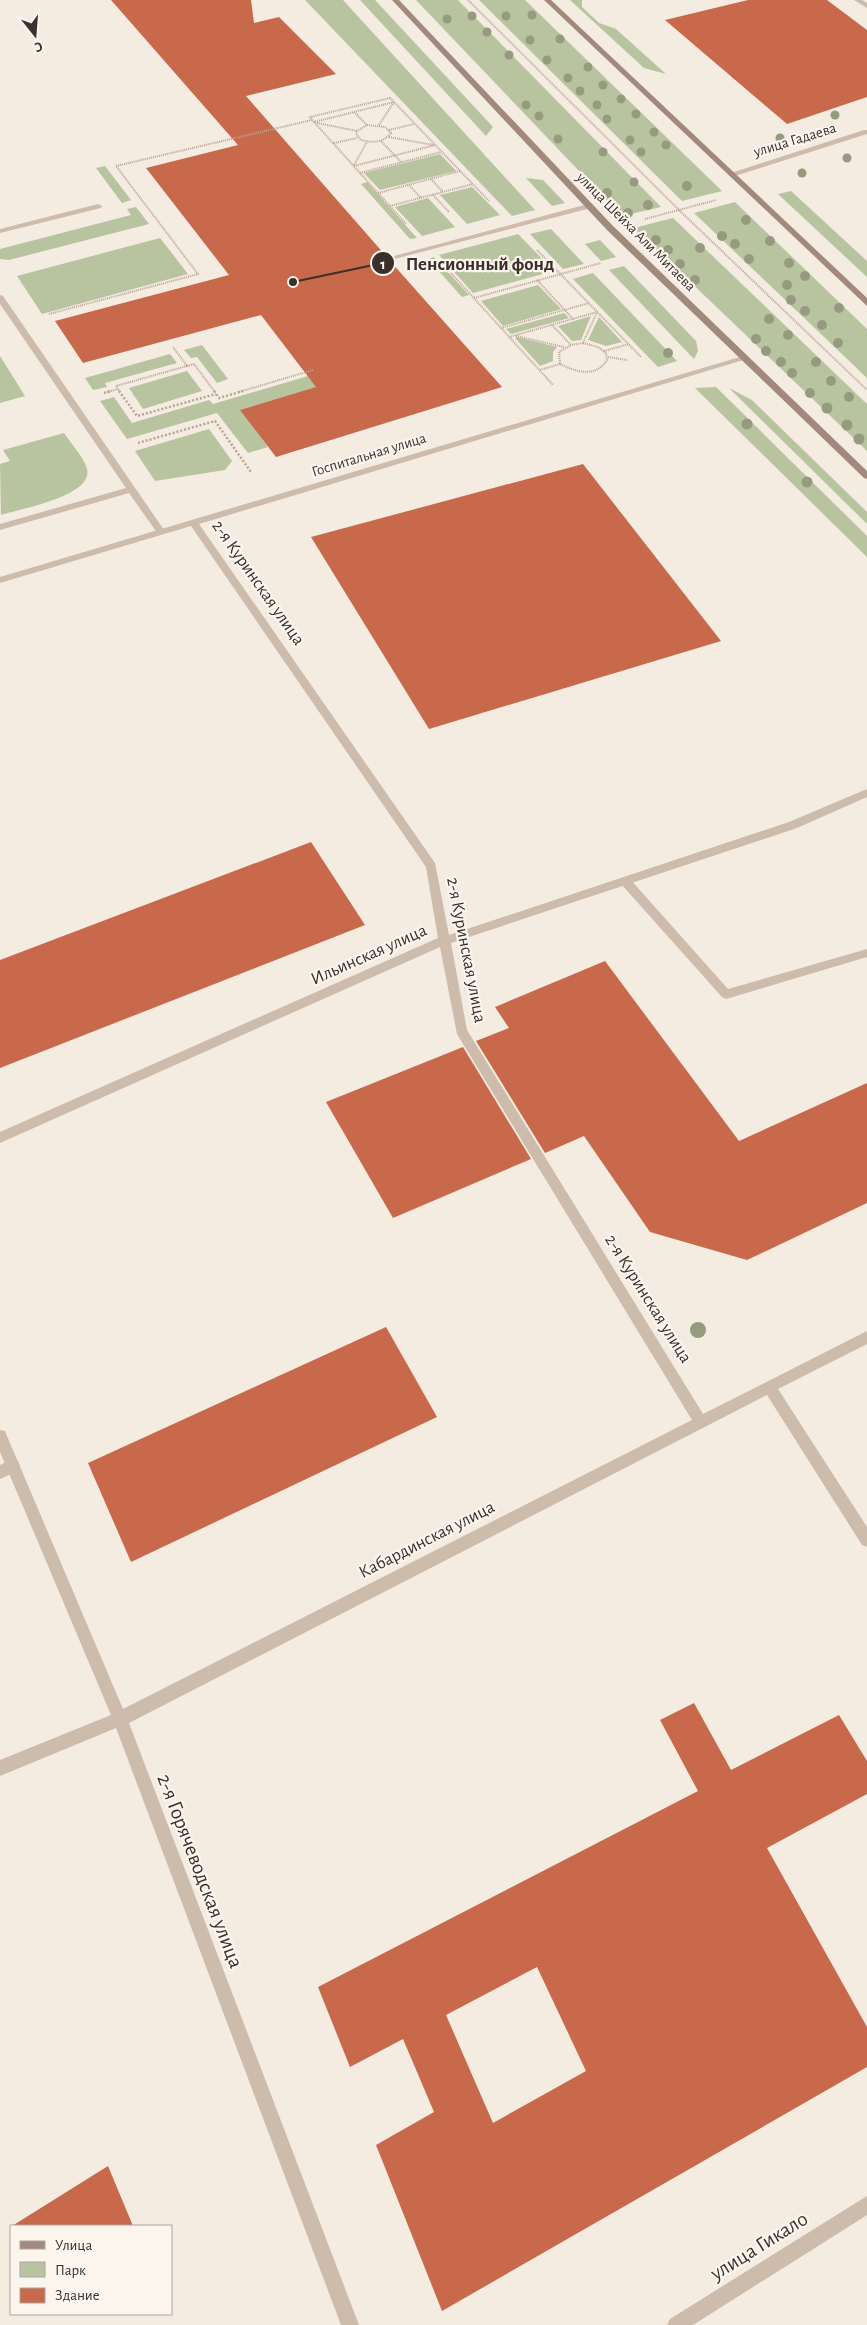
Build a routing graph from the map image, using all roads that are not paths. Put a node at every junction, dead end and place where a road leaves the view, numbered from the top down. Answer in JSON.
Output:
{"nodes":[{"id":1,"x":395,"y":0,"type":"edge"},
{"id":2,"x":547,"y":0,"type":"edge"},
{"id":3,"x":857,"y":0,"type":"edge"},
{"id":4,"x":867,"y":6,"type":"edge"},
{"id":5,"x":867,"y":132,"type":"edge"},
{"id":6,"x":732,"y":174,"type":"junction"},
{"id":7,"x":98,"y":206,"type":"dead end"},
{"id":8,"x":588,"y":206,"type":"junction"},
{"id":9,"x":0,"y":231,"type":"edge"},
{"id":10,"x":383,"y":260,"type":"dead end"},
{"id":11,"x":1,"y":300,"type":"edge"},
{"id":12,"x":867,"y":303,"type":"edge"},
{"id":13,"x":746,"y":358,"type":"junction"},
{"id":14,"x":867,"y":476,"type":"edge"},
{"id":15,"x":131,"y":489,"type":"junction"},
{"id":16,"x":193,"y":522,"type":"junction"},
{"id":17,"x":0,"y":527,"type":"edge"},
{"id":18,"x":161,"y":532,"type":"junction"},
{"id":19,"x":0,"y":580,"type":"edge"},
{"id":20,"x":867,"y":794,"type":"edge"},
{"id":21,"x":626,"y":882,"type":"junction"},
{"id":22,"x":443,"y":941,"type":"junction"},
{"id":23,"x":867,"y":953,"type":"edge"},
{"id":24,"x":0,"y":1138,"type":"edge"},
{"id":25,"x":867,"y":1337,"type":"edge"},
{"id":26,"x":769,"y":1387,"type":"junction"},
{"id":27,"x":701,"y":1422,"type":"junction"},
{"id":28,"x":0,"y":1436,"type":"edge"},
{"id":29,"x":6,"y":1469,"type":"edge"},
{"id":30,"x":867,"y":1540,"type":"edge"},
{"id":31,"x":120,"y":1718,"type":"junction"},
{"id":32,"x":0,"y":1768,"type":"edge"},
{"id":33,"x":867,"y":2205,"type":"edge"},
{"id":34,"x":350,"y":2325,"type":"edge"},
{"id":35,"x":676,"y":2325,"type":"edge"}],
"edges":[{"from":1,"to":8,"type":"main road","name":"улица Шейха Али Митаева"},
{"from":2,"to":6,"type":"main road"},
{"from":3,"to":4,"type":"street"},
{"from":5,"to":6,"type":"street","name":"улица Гадаева"},
{"from":6,"to":12,"type":"main road"},
{"from":7,"to":9,"type":"street"},
{"from":8,"to":10,"type":"street"},
{"from":8,"to":13,"type":"main road","name":"улица Шейха Али Митаева"},
{"from":11,"to":15,"type":"street"},
{"from":13,"to":14,"type":"main road","name":"улица Шейха Али Митаева"},
{"from":13,"to":16,"type":"street","name":"Госпитальная улица"},
{"from":15,"to":17,"type":"street"},
{"from":15,"to":18,"type":"street"},
{"from":16,"to":18,"type":"street","name":"Госпитальная улица"},
{"from":16,"to":22,"type":"street","name":"2-я Куринская улица"},
{"from":18,"to":19,"type":"street","name":"Госпитальная улица"},
{"from":20,"to":21,"type":"street","name":"Ильинская улица"},
{"from":21,"to":22,"type":"street","name":"Ильинская улица"},
{"from":21,"to":23,"type":"street"},
{"from":22,"to":24,"type":"street","name":"Ильинская улица"},
{"from":22,"to":27,"type":"street","name":"2-я Куринская улица"},
{"from":25,"to":26,"type":"street","name":"Кабардинская улица"},
{"from":26,"to":27,"type":"street","name":"Кабардинская улица"},
{"from":26,"to":30,"type":"street"},
{"from":27,"to":31,"type":"street","name":"Кабардинская улица"},
{"from":28,"to":29,"type":"street","name":"2-я Горячеводская улица"},
{"from":29,"to":31,"type":"street","name":"2-я Горячеводская улица"},
{"from":31,"to":32,"type":"street","name":"Кабардинская улица"},
{"from":31,"to":34,"type":"street","name":"2-я Горячеводская улица"},
{"from":33,"to":35,"type":"street","name":"улица Гикало"}]}
